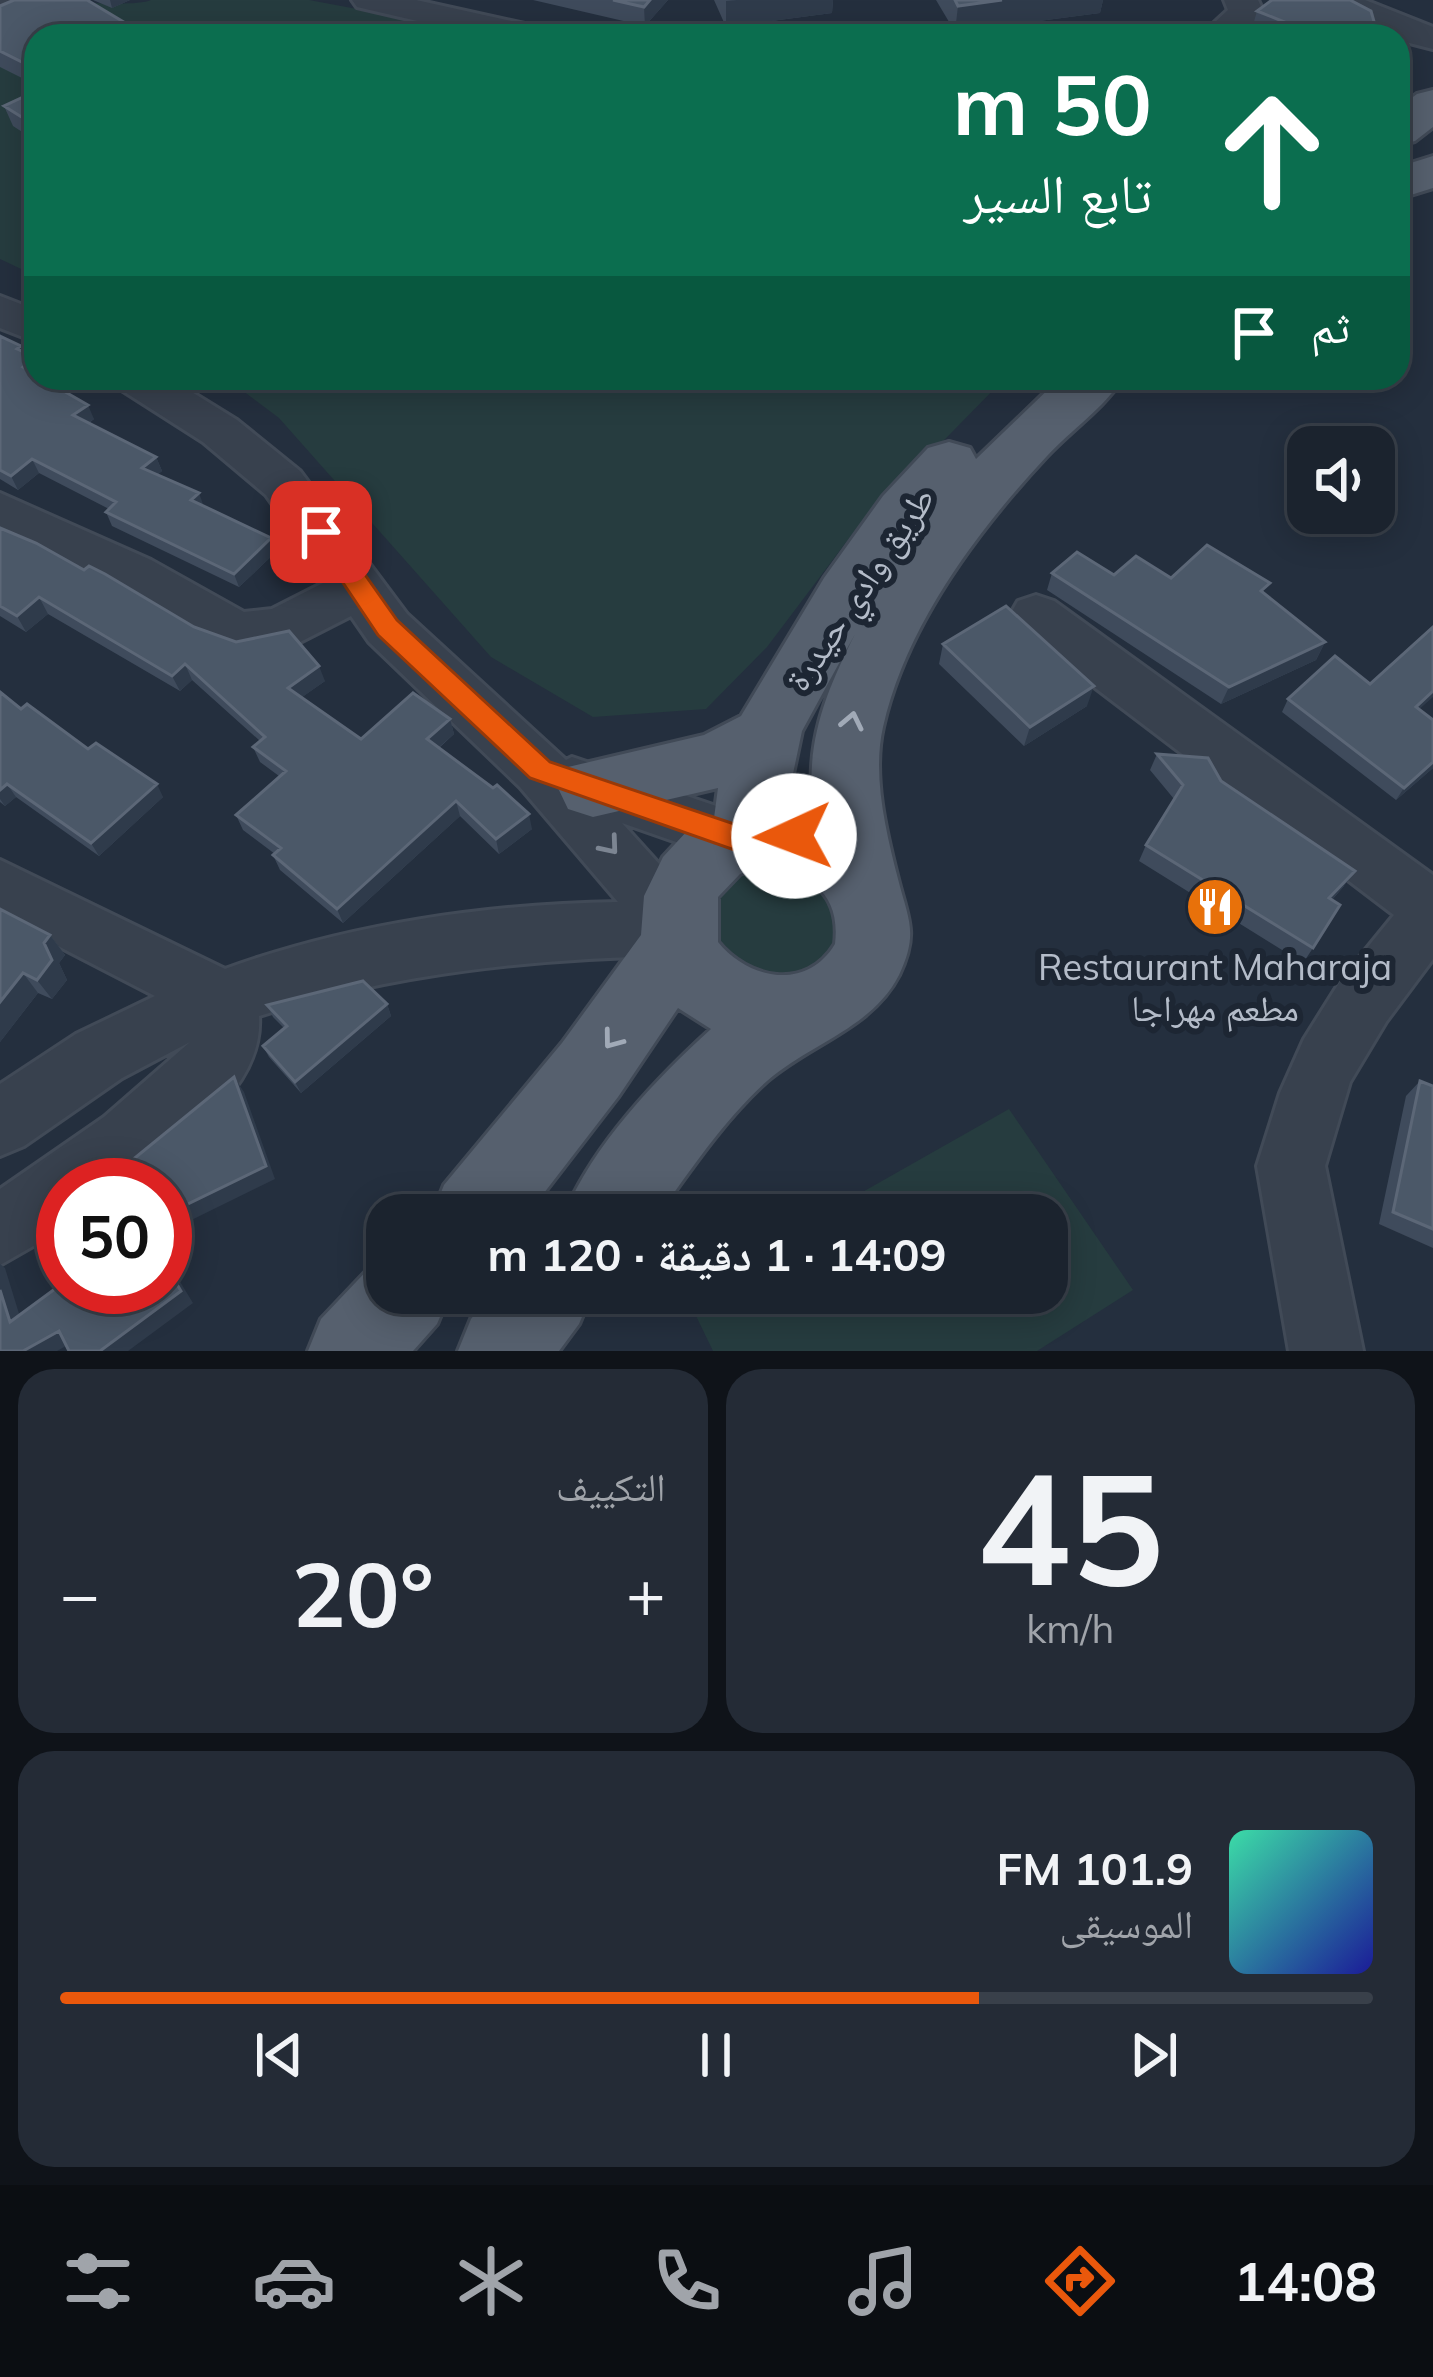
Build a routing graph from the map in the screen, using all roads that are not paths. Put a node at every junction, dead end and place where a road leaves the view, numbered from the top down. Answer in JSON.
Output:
{"nodes":[{"id":1,"x":369,"y":0,"type":"edge"},
{"id":2,"x":1241,"y":0,"type":"edge"},
{"id":3,"x":1338,"y":0,"type":"edge"},
{"id":4,"x":408,"y":9,"type":"junction"},
{"id":5,"x":394,"y":24,"type":"edge"},
{"id":6,"x":476,"y":24,"type":"edge"},
{"id":7,"x":1233,"y":24,"type":"edge"},
{"id":8,"x":1388,"y":24,"type":"edge"},
{"id":9,"x":155,"y":390,"type":"edge"},
{"id":10,"x":1027,"y":390,"type":"edge"},
{"id":11,"x":1083,"y":390,"type":"edge"},
{"id":12,"x":0,"y":512,"type":"edge"},
{"id":13,"x":357,"y":589,"type":"junction"},
{"id":14,"x":1036,"y":615,"type":"dead end"},
{"id":15,"x":766,"y":735,"type":"junction"},
{"id":16,"x":567,"y":779,"type":"junction"},
{"id":17,"x":744,"y":838,"type":"junction"},
{"id":18,"x":862,"y":878,"type":"junction"},
{"id":19,"x":0,"y":886,"type":"edge"},
{"id":20,"x":1433,"y":912,"type":"edge"},
{"id":21,"x":677,"y":933,"type":"junction"},
{"id":22,"x":226,"y":1001,"type":"junction"},
{"id":23,"x":806,"y":1009,"type":"junction"},
{"id":24,"x":0,"y":1123,"type":"edge"},
{"id":25,"x":103,"y":1158,"type":"edge"},
{"id":26,"x":491,"y":1194,"type":"edge"},
{"id":27,"x":622,"y":1194,"type":"edge"},
{"id":28,"x":36,"y":1206,"type":"edge"},
{"id":29,"x":0,"y":1230,"type":"edge"},
{"id":30,"x":387,"y":1314,"type":"edge"},
{"id":31,"x":532,"y":1314,"type":"edge"},
{"id":32,"x":353,"y":1351,"type":"edge"},
{"id":33,"x":503,"y":1351,"type":"edge"},
{"id":34,"x":1326,"y":1351,"type":"edge"}],
"edges":[{"from":1,"to":4,"type":"street"},
{"from":2,"to":7,"type":"street"},
{"from":3,"to":8,"type":"street"},
{"from":4,"to":5,"type":"street"},
{"from":4,"to":6,"type":"street"},
{"from":9,"to":13,"type":"street"},
{"from":10,"to":15,"type":"main road","name":"طريق وادي حيدرة"},
{"from":18,"to":11,"type":"main road","name":"طريق وادي حيدرة","one_way":true},
{"from":12,"to":13,"type":"street"},
{"from":13,"to":16,"type":"street"},
{"from":14,"to":20,"type":"street"},
{"from":15,"to":16,"type":"main road"},
{"from":15,"to":17,"type":"main road","name":"طريق وادي حيدرة"},
{"from":16,"to":17,"type":"street"},
{"from":16,"to":21,"type":"street","one_way":true},
{"from":17,"to":18,"type":"main road"},
{"from":17,"to":21,"type":"main road"},
{"from":18,"to":23,"type":"main road"},
{"from":19,"to":22,"type":"street"},
{"from":20,"to":34,"type":"street"},
{"from":21,"to":22,"type":"street"},
{"from":21,"to":23,"type":"main road"},
{"from":21,"to":26,"type":"main road","one_way":true},
{"from":22,"to":24,"type":"street"},
{"from":22,"to":25,"type":"street"},
{"from":23,"to":27,"type":"main road"},
{"from":28,"to":29,"type":"street"},
{"from":30,"to":32,"type":"main road"},
{"from":31,"to":33,"type":"main road"}]}
